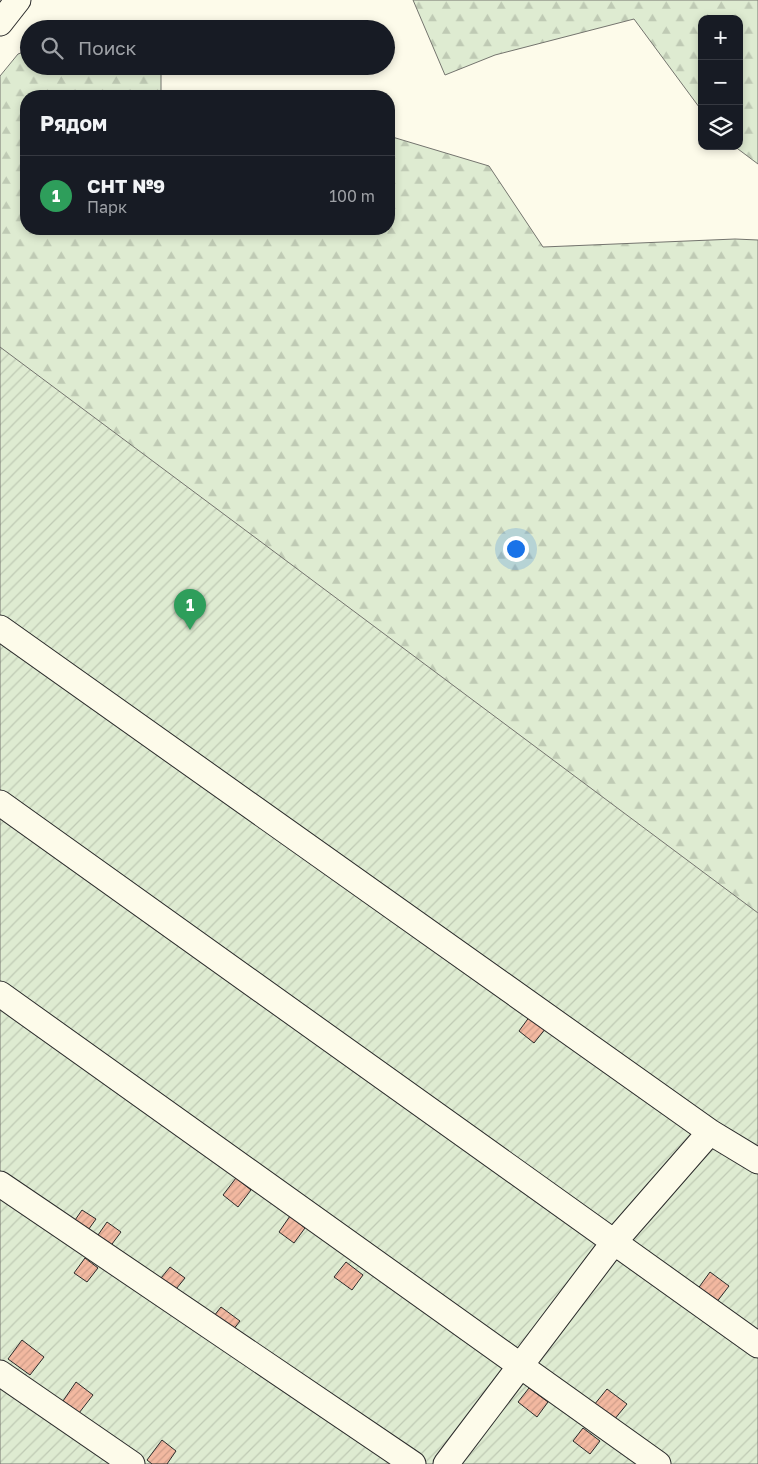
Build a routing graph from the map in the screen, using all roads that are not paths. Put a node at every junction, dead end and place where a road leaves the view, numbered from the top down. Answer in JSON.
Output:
{"nodes":[{"id":1,"x":18,"y":0,"type":"edge"},
{"id":2,"x":0,"y":22,"type":"edge"},
{"id":3,"x":0,"y":628,"type":"edge"},
{"id":4,"x":0,"y":803,"type":"edge"},
{"id":5,"x":0,"y":994,"type":"edge"},
{"id":6,"x":710,"y":1132,"type":"junction"},
{"id":7,"x":758,"y":1161,"type":"edge"},
{"id":8,"x":0,"y":1184,"type":"edge"},
{"id":9,"x":614,"y":1242,"type":"junction"},
{"id":10,"x":758,"y":1345,"type":"edge"},
{"id":11,"x":520,"y":1366,"type":"junction"},
{"id":12,"x":0,"y":1373,"type":"edge"},
{"id":13,"x":132,"y":1464,"type":"edge"},
{"id":14,"x":413,"y":1464,"type":"edge"},
{"id":15,"x":446,"y":1464,"type":"edge"},
{"id":16,"x":658,"y":1464,"type":"edge"}],
"edges":[{"from":1,"to":2,"type":"street"},
{"from":3,"to":6,"type":"street"},
{"from":4,"to":9,"type":"street"},
{"from":5,"to":11,"type":"street"},
{"from":6,"to":7,"type":"street"},
{"from":6,"to":9,"type":"street"},
{"from":8,"to":14,"type":"street"},
{"from":9,"to":10,"type":"street"},
{"from":9,"to":11,"type":"street"},
{"from":11,"to":15,"type":"street"},
{"from":11,"to":16,"type":"street"},
{"from":12,"to":13,"type":"street"}]}
